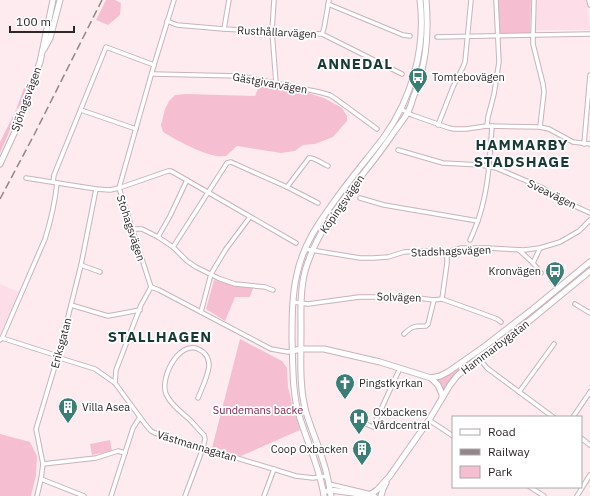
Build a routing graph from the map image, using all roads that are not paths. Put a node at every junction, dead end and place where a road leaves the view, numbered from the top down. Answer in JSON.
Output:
{"nodes":[{"id":1,"x":53,"y":0,"type":"edge"},
{"id":2,"x":60,"y":0,"type":"edge"},
{"id":3,"x":174,"y":0,"type":"edge"},
{"id":4,"x":229,"y":0,"type":"edge"},
{"id":5,"x":274,"y":0,"type":"edge"},
{"id":6,"x":420,"y":0,"type":"edge"},
{"id":7,"x":426,"y":0,"type":"edge"},
{"id":8,"x":470,"y":0,"type":"edge"},
{"id":9,"x":496,"y":0,"type":"edge"},
{"id":10,"x":534,"y":0,"type":"edge"},
{"id":11,"x":589,"y":0,"type":"edge"},
{"id":12,"x":328,"y":2,"type":"edge"},
{"id":13,"x":590,"y":5,"type":"edge"},
{"id":14,"x":167,"y":21,"type":"junction"},
{"id":15,"x":224,"y":29,"type":"junction"},
{"id":16,"x":272,"y":31,"type":"junction"},
{"id":17,"x":322,"y":34,"type":"junction"},
{"id":18,"x":590,"y":34,"type":"edge"},
{"id":19,"x":533,"y":35,"type":"junction"},
{"id":20,"x":410,"y":36,"type":"dead end"},
{"id":21,"x":498,"y":36,"type":"junction"},
{"id":22,"x":437,"y":37,"type":"dead end"},
{"id":23,"x":467,"y":37,"type":"junction"},
{"id":24,"x":41,"y":56,"type":"junction"},
{"id":25,"x":154,"y":66,"type":"junction"},
{"id":26,"x":152,"y":74,"type":"junction"},
{"id":27,"x":402,"y":74,"type":"dead end"},
{"id":28,"x":590,"y":75,"type":"edge"},
{"id":29,"x":276,"y":84,"type":"junction"},
{"id":30,"x":401,"y":109,"type":"junction"},
{"id":31,"x":81,"y":110,"type":"junction"},
{"id":32,"x":408,"y":112,"type":"junction"},
{"id":33,"x":438,"y":125,"type":"junction"},
{"id":34,"x":489,"y":126,"type":"junction"},
{"id":35,"x":540,"y":127,"type":"junction"},
{"id":36,"x":377,"y":128,"type":"dead end"},
{"id":37,"x":136,"y":129,"type":"junction"},
{"id":38,"x":584,"y":144,"type":"junction"},
{"id":39,"x":590,"y":144,"type":"edge"},
{"id":40,"x":398,"y":150,"type":"dead end"},
{"id":41,"x":0,"y":164,"type":"edge"},
{"id":42,"x":328,"y":166,"type":"dead end"},
{"id":43,"x":490,"y":167,"type":"junction"},
{"id":44,"x":26,"y":178,"type":"dead end"},
{"id":45,"x":187,"y":180,"type":"junction"},
{"id":46,"x":53,"y":182,"type":"junction"},
{"id":47,"x":57,"y":183,"type":"junction"},
{"id":48,"x":286,"y":187,"type":"junction"},
{"id":49,"x":119,"y":188,"type":"junction"},
{"id":50,"x":96,"y":189,"type":"junction"},
{"id":51,"x":209,"y":192,"type":"junction"},
{"id":52,"x":360,"y":198,"type":"dead end"},
{"id":53,"x":318,"y":203,"type":"dead end"},
{"id":54,"x":590,"y":213,"type":"edge"},
{"id":55,"x":250,"y":217,"type":"junction"},
{"id":56,"x":590,"y":220,"type":"edge"},
{"id":57,"x":478,"y":221,"type":"junction"},
{"id":58,"x":132,"y":229,"type":"junction"},
{"id":59,"x":158,"y":237,"type":"junction"},
{"id":60,"x":470,"y":240,"type":"dead end"},
{"id":61,"x":296,"y":243,"type":"dead end"},
{"id":62,"x":173,"y":247,"type":"junction"},
{"id":63,"x":540,"y":248,"type":"junction"},
{"id":64,"x":305,"y":249,"type":"junction"},
{"id":65,"x":313,"y":250,"type":"junction"},
{"id":66,"x":520,"y":250,"type":"junction"},
{"id":67,"x":447,"y":252,"type":"junction"},
{"id":68,"x":590,"y":262,"type":"edge"},
{"id":69,"x":533,"y":263,"type":"junction"},
{"id":70,"x":81,"y":265,"type":"junction"},
{"id":71,"x":590,"y":271,"type":"edge"},
{"id":72,"x":100,"y":272,"type":"dead end"},
{"id":73,"x":541,"y":273,"type":"dead end"},
{"id":74,"x":211,"y":274,"type":"junction"},
{"id":75,"x":151,"y":287,"type":"junction"},
{"id":76,"x":273,"y":290,"type":"dead end"},
{"id":77,"x":442,"y":299,"type":"junction"},
{"id":78,"x":434,"y":300,"type":"junction"},
{"id":79,"x":293,"y":302,"type":"junction"},
{"id":80,"x":300,"y":304,"type":"junction"},
{"id":81,"x":575,"y":304,"type":"dead end"},
{"id":82,"x":71,"y":305,"type":"junction"},
{"id":83,"x":140,"y":310,"type":"junction"},
{"id":84,"x":201,"y":312,"type":"junction"},
{"id":85,"x":590,"y":313,"type":"edge"},
{"id":86,"x":501,"y":322,"type":"dead end"},
{"id":87,"x":404,"y":334,"type":"dead end"},
{"id":88,"x":1,"y":339,"type":"edge"},
{"id":89,"x":554,"y":344,"type":"dead end"},
{"id":90,"x":301,"y":349,"type":"junction"},
{"id":91,"x":292,"y":351,"type":"junction"},
{"id":92,"x":477,"y":355,"type":"junction"},
{"id":93,"x":58,"y":356,"type":"junction"},
{"id":94,"x":400,"y":368,"type":"junction"},
{"id":95,"x":431,"y":378,"type":"junction"},
{"id":96,"x":115,"y":383,"type":"junction"},
{"id":97,"x":519,"y":392,"type":"junction"},
{"id":98,"x":590,"y":392,"type":"edge"},
{"id":99,"x":198,"y":398,"type":"dead end"},
{"id":100,"x":442,"y":400,"type":"junction"},
{"id":101,"x":140,"y":416,"type":"junction"},
{"id":102,"x":552,"y":416,"type":"edge"},
{"id":103,"x":574,"y":416,"type":"edge"},
{"id":104,"x":354,"y":419,"type":"dead end"},
{"id":105,"x":429,"y":420,"type":"junction"},
{"id":106,"x":452,"y":435,"type":"edge"},
{"id":107,"x":582,"y":439,"type":"edge"},
{"id":108,"x":590,"y":445,"type":"edge"},
{"id":109,"x":203,"y":448,"type":"junction"},
{"id":110,"x":125,"y":453,"type":"junction"},
{"id":111,"x":43,"y":464,"type":"junction"},
{"id":112,"x":274,"y":469,"type":"junction"},
{"id":113,"x":590,"y":475,"type":"edge"},
{"id":114,"x":327,"y":476,"type":"junction"},
{"id":115,"x":389,"y":477,"type":"junction"},
{"id":116,"x":320,"y":478,"type":"junction"},
{"id":117,"x":41,"y":479,"type":"junction"},
{"id":118,"x":329,"y":484,"type":"junction"},
{"id":119,"x":322,"y":486,"type":"junction"},
{"id":120,"x":582,"y":487,"type":"edge"},
{"id":121,"x":532,"y":488,"type":"edge"},
{"id":122,"x":331,"y":493,"type":"edge"},
{"id":123,"x":345,"y":493,"type":"junction"},
{"id":124,"x":324,"y":494,"type":"edge"},
{"id":125,"x":37,"y":496,"type":"edge"},
{"id":126,"x":84,"y":496,"type":"edge"},
{"id":127,"x":111,"y":496,"type":"edge"},
{"id":128,"x":185,"y":496,"type":"edge"},
{"id":129,"x":264,"y":496,"type":"edge"},
{"id":130,"x":339,"y":496,"type":"edge"},
{"id":131,"x":369,"y":496,"type":"edge"},
{"id":132,"x":382,"y":496,"type":"edge"},
{"id":133,"x":544,"y":496,"type":"edge"}],
"edges":[{"from":1,"to":24,"type":"main road","name":"Sjöhagsvägen"},
{"from":2,"to":24,"type":"main road","name":"Sjöhagsvägen"},
{"from":3,"to":14,"type":"street","name":"Stohagsvägen"},
{"from":4,"to":15,"type":"street"},
{"from":5,"to":16,"type":"street"},
{"from":6,"to":30,"type":"main road","name":"Köpingsvägen"},
{"from":7,"to":32,"type":"main road","name":"Köpingsvägen"},
{"from":8,"to":23,"type":"street"},
{"from":9,"to":21,"type":"street"},
{"from":10,"to":19,"type":"street"},
{"from":11,"to":13,"type":"street"},
{"from":12,"to":17,"type":"street"},
{"from":12,"to":20,"type":"street"},
{"from":14,"to":15,"type":"street","name":"Rusthållarvägen"},
{"from":14,"to":25,"type":"street","name":"Stohagsvägen"},
{"from":15,"to":16,"type":"street","name":"Rusthållarvägen"},
{"from":16,"to":17,"type":"street","name":"Rusthållarvägen"},
{"from":16,"to":29,"type":"street"},
{"from":17,"to":27,"type":"street","name":"Rusthållarvägen"},
{"from":18,"to":19,"type":"street"},
{"from":19,"to":21,"type":"street"},
{"from":19,"to":35,"type":"street"},
{"from":21,"to":23,"type":"street"},
{"from":21,"to":34,"type":"street"},
{"from":22,"to":23,"type":"street"},
{"from":23,"to":33,"type":"street"},
{"from":24,"to":41,"type":"main road","name":"Sjöhagsvägen"},
{"from":25,"to":26,"type":"street","name":"Stohagsvägen"},
{"from":25,"to":31,"type":"street"},
{"from":26,"to":29,"type":"street","name":"Gästgivarvägen"},
{"from":26,"to":37,"type":"street","name":"Stohagsvägen"},
{"from":28,"to":38,"type":"street"},
{"from":29,"to":36,"type":"street","name":"Gästgivarvägen"},
{"from":30,"to":32,"type":"street"},
{"from":30,"to":64,"type":"main road","name":"Köpingsvägen"},
{"from":31,"to":37,"type":"street"},
{"from":31,"to":46,"type":"street"},
{"from":32,"to":33,"type":"street"},
{"from":32,"to":65,"type":"main road","name":"Köpingsvägen"},
{"from":33,"to":34,"type":"street"},
{"from":34,"to":35,"type":"street"},
{"from":34,"to":43,"type":"street"},
{"from":35,"to":38,"type":"street"},
{"from":37,"to":49,"type":"street","name":"Stohagsvägen"},
{"from":38,"to":39,"type":"street"},
{"from":40,"to":43,"type":"street","name":"Sveavägen"},
{"from":42,"to":48,"type":"street"},
{"from":43,"to":54,"type":"street","name":"Sveavägen"},
{"from":43,"to":57,"type":"street"},
{"from":44,"to":46,"type":"street"},
{"from":45,"to":49,"type":"street"},
{"from":45,"to":51,"type":"street"},
{"from":45,"to":59,"type":"street"},
{"from":46,"to":47,"type":"street"},
{"from":47,"to":50,"type":"street"},
{"from":47,"to":88,"type":"street"},
{"from":48,"to":51,"type":"street"},
{"from":48,"to":53,"type":"street"},
{"from":49,"to":50,"type":"street"},
{"from":49,"to":58,"type":"street","name":"Stohagsvägen"},
{"from":50,"to":70,"type":"street","name":"Eriksgatan"},
{"from":51,"to":55,"type":"street"},
{"from":51,"to":62,"type":"street"},
{"from":52,"to":57,"type":"street"},
{"from":55,"to":61,"type":"street"},
{"from":55,"to":74,"type":"street"},
{"from":56,"to":63,"type":"street","name":"Stadshagsvägen"},
{"from":57,"to":60,"type":"street"},
{"from":58,"to":59,"type":"street"},
{"from":58,"to":75,"type":"street","name":"Stohagsvägen"},
{"from":59,"to":62,"type":"street"},
{"from":62,"to":74,"type":"street"},
{"from":63,"to":66,"type":"street","name":"Stadshagsvägen"},
{"from":63,"to":69,"type":"street"},
{"from":64,"to":65,"type":"street","name":"Stadshagsvägen"},
{"from":64,"to":79,"type":"main road","name":"Köpingsvägen"},
{"from":65,"to":67,"type":"street","name":"Stadshagsvägen"},
{"from":65,"to":80,"type":"main road","name":"Köpingsvägen"},
{"from":66,"to":67,"type":"street","name":"Stadshagsvägen"},
{"from":66,"to":69,"type":"street"},
{"from":67,"to":77,"type":"street"},
{"from":68,"to":92,"type":"main road","name":"Hammarbygatan"},
{"from":69,"to":73,"type":"street"},
{"from":70,"to":72,"type":"street"},
{"from":70,"to":82,"type":"street","name":"Eriksgatan"},
{"from":71,"to":92,"type":"main road","name":"Hammarbygatan"},
{"from":74,"to":76,"type":"street"},
{"from":74,"to":84,"type":"street"},
{"from":75,"to":83,"type":"street"},
{"from":75,"to":84,"type":"street"},
{"from":77,"to":78,"type":"street","name":"Solvägen"},
{"from":77,"to":86,"type":"street","name":"Solvägen"},
{"from":78,"to":80,"type":"street","name":"Solvägen"},
{"from":78,"to":87,"type":"street"},
{"from":79,"to":80,"type":"street","name":"Solvägen"},
{"from":79,"to":91,"type":"main road","name":"Köpingsvägen"},
{"from":80,"to":90,"type":"main road","name":"Köpingsvägen"},
{"from":81,"to":85,"type":"street"},
{"from":82,"to":83,"type":"street"},
{"from":82,"to":93,"type":"street","name":"Eriksgatan"},
{"from":83,"to":96,"type":"street"},
{"from":84,"to":91,"type":"street"},
{"from":88,"to":93,"type":"street","name":"Västmannagatan"},
{"from":89,"to":97,"type":"street"},
{"from":90,"to":91,"type":"main road"},
{"from":90,"to":94,"type":"main road"},
{"from":90,"to":114,"type":"main road","name":"Köpingsvägen"},
{"from":91,"to":116,"type":"main road","name":"Köpingsvägen"},
{"from":92,"to":95,"type":"main road","name":"Hammarbygatan"},
{"from":92,"to":97,"type":"street"},
{"from":92,"to":100,"type":"main road","name":"Hammarbygatan"},
{"from":93,"to":96,"type":"street","name":"Västmannagatan"},
{"from":93,"to":111,"type":"street","name":"Eriksgatan"},
{"from":94,"to":95,"type":"main road"},
{"from":94,"to":104,"type":"street"},
{"from":95,"to":100,"type":"main road"},
{"from":96,"to":101,"type":"street","name":"Västmannagatan"},
{"from":97,"to":102,"type":"street"},
{"from":98,"to":103,"type":"street"},
{"from":99,"to":109,"type":"street"},
{"from":100,"to":105,"type":"main road","name":"Hammarbygatan"},
{"from":101,"to":109,"type":"street","name":"Västmannagatan"},
{"from":101,"to":110,"type":"street"},
{"from":105,"to":106,"type":"street"},
{"from":105,"to":115,"type":"main road","name":"Hammarbygatan"},
{"from":107,"to":108,"type":"street"},
{"from":109,"to":112,"type":"street","name":"Västmannagatan"},
{"from":109,"to":128,"type":"street"},
{"from":110,"to":111,"type":"street"},
{"from":110,"to":127,"type":"street"},
{"from":111,"to":117,"type":"street","name":"Eriksgatan"},
{"from":112,"to":116,"type":"street","name":"Västmannagatan"},
{"from":112,"to":129,"type":"street"},
{"from":113,"to":120,"type":"street"},
{"from":114,"to":116,"type":"street","name":"Västmannagatan"},
{"from":114,"to":118,"type":"main road","name":"Köpingsvägen"},
{"from":115,"to":131,"type":"main road","name":"Hammarbygatan"},
{"from":115,"to":132,"type":"main road","name":"Hammarbygatan"},
{"from":116,"to":119,"type":"main road","name":"Köpingsvägen"},
{"from":117,"to":125,"type":"street","name":"Eriksgatan"},
{"from":117,"to":126,"type":"street"},
{"from":118,"to":119,"type":"main road"},
{"from":118,"to":122,"type":"main road","name":"Köpingsvägen"},
{"from":118,"to":131,"type":"street"},
{"from":119,"to":124,"type":"main road","name":"Köpingsvägen"},
{"from":121,"to":133,"type":"street"},
{"from":122,"to":123,"type":"main road"},
{"from":122,"to":124,"type":"main road"},
{"from":123,"to":130,"type":"main road"},
{"from":123,"to":131,"type":"main road"}]}
